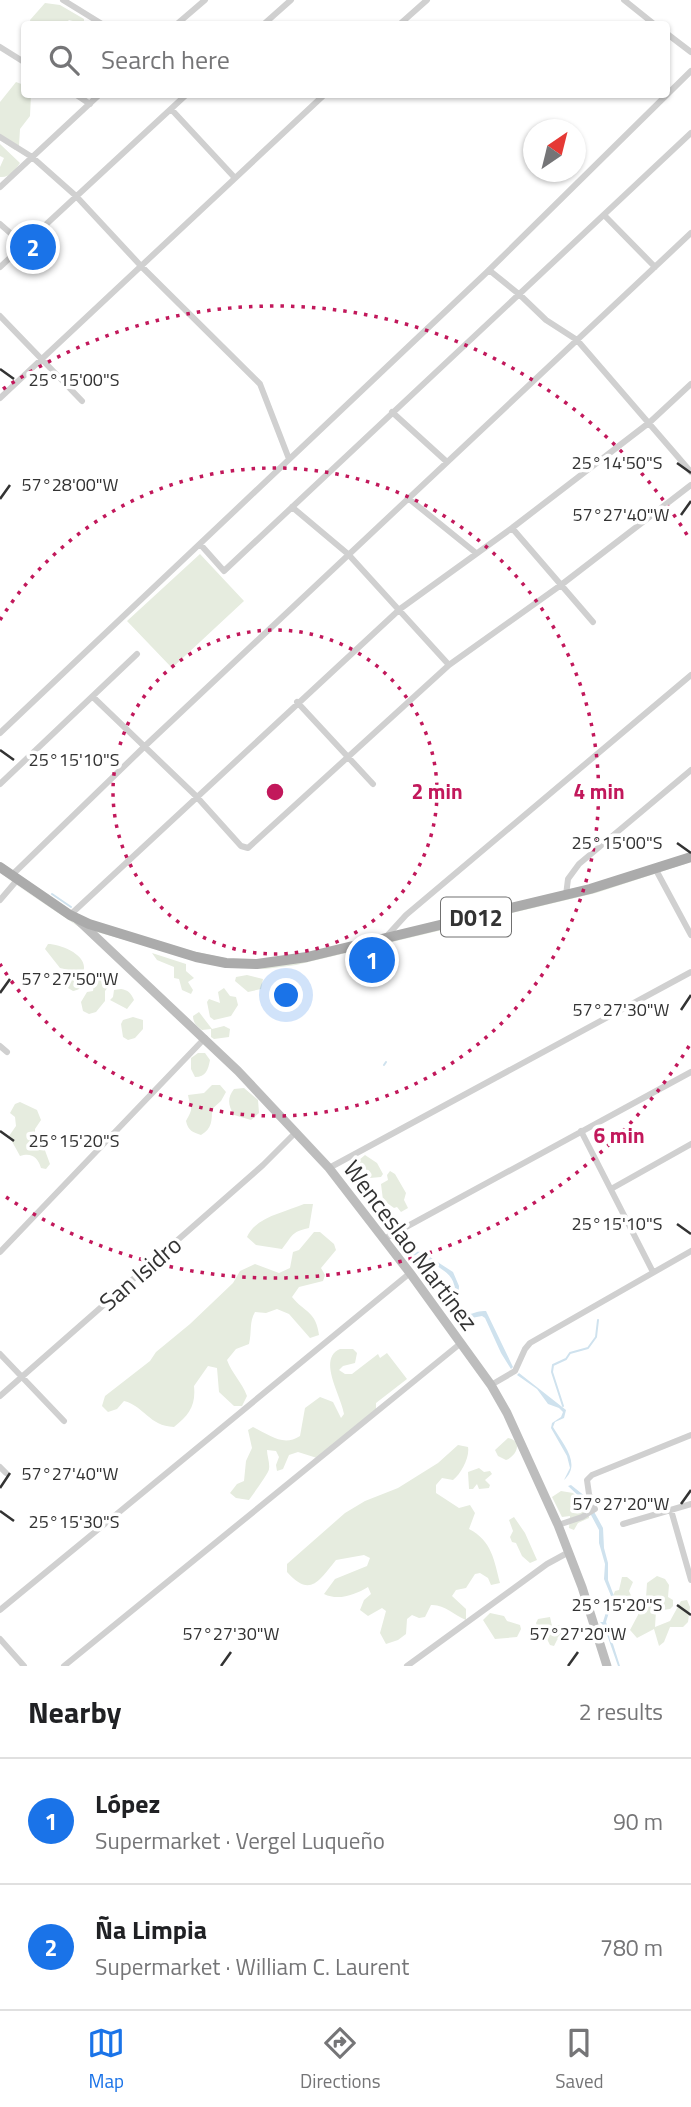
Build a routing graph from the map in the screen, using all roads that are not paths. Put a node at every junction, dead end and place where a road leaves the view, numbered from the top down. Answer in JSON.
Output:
{"nodes":[{"id":1,"x":63,"y":0,"type":"edge"},
{"id":2,"x":204,"y":0,"type":"edge"},
{"id":3,"x":291,"y":0,"type":"edge"},
{"id":4,"x":427,"y":0,"type":"edge"},
{"id":5,"x":625,"y":0,"type":"edge"},
{"id":6,"x":97,"y":21,"type":"edge"},
{"id":7,"x":180,"y":21,"type":"edge"},
{"id":8,"x":267,"y":21,"type":"edge"},
{"id":9,"x":404,"y":21,"type":"edge"},
{"id":10,"x":650,"y":21,"type":"edge"},
{"id":11,"x":670,"y":35,"type":"edge"},
{"id":12,"x":0,"y":47,"type":"edge"},
{"id":13,"x":691,"y":52,"type":"edge"},
{"id":14,"x":21,"y":60,"type":"edge"},
{"id":15,"x":691,"y":71,"type":"edge"},
{"id":16,"x":670,"y":92,"type":"edge"},
{"id":17,"x":81,"y":98,"type":"edge"},
{"id":18,"x":96,"y":98,"type":"edge"},
{"id":19,"x":183,"y":98,"type":"edge"},
{"id":20,"x":321,"y":98,"type":"edge"},
{"id":21,"x":664,"y":98,"type":"edge"},
{"id":22,"x":90,"y":104,"type":"junction"},
{"id":23,"x":171,"y":109,"type":"junction"},
{"id":24,"x":691,"y":133,"type":"edge"},
{"id":25,"x":0,"y":136,"type":"edge"},
{"id":26,"x":32,"y":157,"type":"junction"},
{"id":27,"x":235,"y":178,"type":"junction"},
{"id":28,"x":0,"y":187,"type":"edge"},
{"id":29,"x":76,"y":196,"type":"junction"},
{"id":30,"x":604,"y":215,"type":"junction"},
{"id":31,"x":0,"y":224,"type":"edge"},
{"id":32,"x":691,"y":233,"type":"edge"},
{"id":33,"x":24,"y":245,"type":"junction"},
{"id":34,"x":141,"y":266,"type":"junction"},
{"id":35,"x":0,"y":267,"type":"edge"},
{"id":36,"x":655,"y":267,"type":"junction"},
{"id":37,"x":489,"y":270,"type":"junction"},
{"id":38,"x":520,"y":295,"type":"junction"},
{"id":39,"x":0,"y":316,"type":"edge"},
{"id":40,"x":577,"y":340,"type":"junction"},
{"id":41,"x":42,"y":359,"type":"junction"},
{"id":42,"x":691,"y":384,"type":"edge"},
{"id":43,"x":0,"y":398,"type":"edge"},
{"id":44,"x":82,"y":401,"type":"dead end"},
{"id":45,"x":392,"y":412,"type":"junction"},
{"id":46,"x":650,"y":422,"type":"junction"},
{"id":47,"x":289,"y":459,"type":"junction"},
{"id":48,"x":447,"y":462,"type":"junction"},
{"id":49,"x":691,"y":472,"type":"edge"},
{"id":50,"x":691,"y":485,"type":"edge"},
{"id":51,"x":408,"y":498,"type":"junction"},
{"id":52,"x":292,"y":507,"type":"junction"},
{"id":53,"x":512,"y":528,"type":"junction"},
{"id":54,"x":200,"y":544,"type":"junction"},
{"id":55,"x":476,"y":553,"type":"junction"},
{"id":56,"x":348,"y":554,"type":"junction"},
{"id":57,"x":561,"y":585,"type":"junction"},
{"id":58,"x":400,"y":609,"type":"junction"},
{"id":59,"x":593,"y":622,"type":"dead end"},
{"id":60,"x":137,"y":654,"type":"dead end"},
{"id":61,"x":449,"y":665,"type":"junction"},
{"id":62,"x":691,"y":675,"type":"edge"},
{"id":63,"x":93,"y":697,"type":"junction"},
{"id":64,"x":297,"y":702,"type":"junction"},
{"id":65,"x":0,"y":733,"type":"edge"},
{"id":66,"x":145,"y":746,"type":"junction"},
{"id":67,"x":347,"y":756,"type":"junction"},
{"id":68,"x":691,"y":770,"type":"edge"},
{"id":69,"x":0,"y":784,"type":"edge"},
{"id":70,"x":373,"y":784,"type":"dead end"},
{"id":71,"x":196,"y":796,"type":"junction"},
{"id":72,"x":691,"y":856,"type":"edge"},
{"id":73,"x":0,"y":867,"type":"edge"},
{"id":74,"x":656,"y":870,"type":"junction"},
{"id":75,"x":15,"y":877,"type":"junction"},
{"id":76,"x":566,"y":895,"type":"junction"},
{"id":77,"x":0,"y":900,"type":"edge"},
{"id":78,"x":74,"y":917,"type":"junction"},
{"id":79,"x":691,"y":935,"type":"edge"},
{"id":80,"x":384,"y":938,"type":"junction"},
{"id":81,"x":691,"y":972,"type":"edge"},
{"id":82,"x":205,"y":1038,"type":"junction"},
{"id":83,"x":0,"y":1046,"type":"edge"},
{"id":84,"x":7,"y":1052,"type":"dead end"},
{"id":85,"x":691,"y":1072,"type":"edge"},
{"id":86,"x":296,"y":1131,"type":"junction"},
{"id":87,"x":581,"y":1131,"type":"junction"},
{"id":88,"x":691,"y":1144,"type":"edge"},
{"id":89,"x":329,"y":1168,"type":"junction"},
{"id":90,"x":611,"y":1189,"type":"junction"},
{"id":91,"x":384,"y":1239,"type":"junction"},
{"id":92,"x":691,"y":1251,"type":"edge"},
{"id":93,"x":0,"y":1252,"type":"edge"},
{"id":94,"x":653,"y":1272,"type":"junction"},
{"id":95,"x":410,"y":1273,"type":"junction"},
{"id":96,"x":461,"y":1343,"type":"junction"},
{"id":97,"x":0,"y":1354,"type":"edge"},
{"id":98,"x":21,"y":1377,"type":"junction"},
{"id":99,"x":491,"y":1385,"type":"junction"},
{"id":100,"x":0,"y":1396,"type":"edge"},
{"id":101,"x":64,"y":1421,"type":"dead end"},
{"id":102,"x":691,"y":1435,"type":"edge"},
{"id":103,"x":0,"y":1467,"type":"edge"},
{"id":104,"x":6,"y":1473,"type":"dead end"},
{"id":105,"x":691,"y":1504,"type":"edge"},
{"id":106,"x":671,"y":1510,"type":"junction"},
{"id":107,"x":623,"y":1524,"type":"dead end"},
{"id":108,"x":558,"y":1525,"type":"junction"},
{"id":109,"x":569,"y":1552,"type":"junction"},
{"id":110,"x":691,"y":1580,"type":"edge"},
{"id":111,"x":0,"y":1609,"type":"edge"},
{"id":112,"x":0,"y":1639,"type":"edge"},
{"id":113,"x":24,"y":1666,"type":"edge"},
{"id":114,"x":64,"y":1666,"type":"edge"},
{"id":115,"x":407,"y":1666,"type":"edge"},
{"id":116,"x":607,"y":1666,"type":"edge"}],
"edges":[{"from":1,"to":6,"type":"street"},
{"from":2,"to":7,"type":"street"},
{"from":3,"to":8,"type":"street"},
{"from":4,"to":9,"type":"street"},
{"from":5,"to":10,"type":"street"},
{"from":11,"to":13,"type":"street"},
{"from":12,"to":14,"type":"street"},
{"from":15,"to":16,"type":"street"},
{"from":17,"to":22,"type":"street"},
{"from":18,"to":22,"type":"street"},
{"from":19,"to":23,"type":"street"},
{"from":20,"to":27,"type":"street"},
{"from":21,"to":37,"type":"street"},
{"from":22,"to":26,"type":"street"},
{"from":23,"to":27,"type":"street"},
{"from":23,"to":29,"type":"street"},
{"from":24,"to":30,"type":"street"},
{"from":25,"to":26,"type":"street"},
{"from":26,"to":28,"type":"street"},
{"from":26,"to":29,"type":"street"},
{"from":27,"to":34,"type":"street"},
{"from":29,"to":33,"type":"street"},
{"from":29,"to":34,"type":"street"},
{"from":30,"to":36,"type":"street"},
{"from":30,"to":38,"type":"street"},
{"from":31,"to":33,"type":"street"},
{"from":32,"to":36,"type":"street"},
{"from":33,"to":35,"type":"street"},
{"from":34,"to":41,"type":"street"},
{"from":34,"to":47,"type":"street"},
{"from":36,"to":40,"type":"street"},
{"from":37,"to":38,"type":"street"},
{"from":37,"to":47,"type":"street"},
{"from":38,"to":40,"type":"street"},
{"from":38,"to":45,"type":"street"},
{"from":39,"to":41,"type":"street"},
{"from":40,"to":46,"type":"street"},
{"from":40,"to":48,"type":"street"},
{"from":41,"to":43,"type":"street"},
{"from":41,"to":44,"type":"street"},
{"from":42,"to":46,"type":"street"},
{"from":45,"to":48,"type":"street"},
{"from":45,"to":52,"type":"street"},
{"from":46,"to":49,"type":"street"},
{"from":46,"to":53,"type":"street"},
{"from":47,"to":54,"type":"street"},
{"from":48,"to":51,"type":"street"},
{"from":50,"to":57,"type":"street"},
{"from":51,"to":55,"type":"street"},
{"from":51,"to":56,"type":"street"},
{"from":52,"to":54,"type":"street"},
{"from":52,"to":56,"type":"street"},
{"from":53,"to":55,"type":"street"},
{"from":53,"to":57,"type":"street"},
{"from":54,"to":65,"type":"street"},
{"from":55,"to":58,"type":"street"},
{"from":56,"to":58,"type":"street"},
{"from":56,"to":66,"type":"street"},
{"from":57,"to":59,"type":"street"},
{"from":57,"to":61,"type":"street"},
{"from":58,"to":61,"type":"street"},
{"from":58,"to":64,"type":"street"},
{"from":60,"to":63,"type":"street"},
{"from":61,"to":67,"type":"street"},
{"from":62,"to":80,"type":"street"},
{"from":63,"to":66,"type":"street"},
{"from":63,"to":69,"type":"street"},
{"from":64,"to":67,"type":"street"},
{"from":64,"to":71,"type":"street"},
{"from":66,"to":71,"type":"street"},
{"from":66,"to":75,"type":"street"},
{"from":67,"to":70,"type":"street"},
{"from":67,"to":71,"type":"street"},
{"from":68,"to":76,"type":"street"},
{"from":71,"to":78,"type":"street"},
{"from":72,"to":74,"type":"main road","number":"D012"},
{"from":73,"to":75,"type":"main road","number":"D012"},
{"from":74,"to":76,"type":"main road","number":"D012"},
{"from":74,"to":79,"type":"street"},
{"from":75,"to":77,"type":"street"},
{"from":75,"to":78,"type":"main road","number":"D012"},
{"from":76,"to":80,"type":"main road","number":"D012"},
{"from":78,"to":80,"type":"main road","number":"D012"},
{"from":78,"to":82,"type":"main road","name":"Wenceslao Martínez"},
{"from":81,"to":89,"type":"street"},
{"from":82,"to":86,"type":"main road","name":"Wenceslao Martínez"},
{"from":82,"to":93,"type":"street"},
{"from":83,"to":84,"type":"street"},
{"from":85,"to":87,"type":"street"},
{"from":86,"to":89,"type":"main road","name":"Wenceslao Martínez"},
{"from":86,"to":98,"type":"street","name":"San Isidro"},
{"from":87,"to":90,"type":"street"},
{"from":87,"to":91,"type":"street"},
{"from":88,"to":90,"type":"street"},
{"from":89,"to":91,"type":"main road","name":"Wenceslao Martínez"},
{"from":90,"to":94,"type":"street"},
{"from":91,"to":95,"type":"main road","name":"Wenceslao Martínez"},
{"from":92,"to":94,"type":"street"},
{"from":94,"to":99,"type":"street"},
{"from":95,"to":96,"type":"main road","name":"Wenceslao Martínez"},
{"from":95,"to":111,"type":"street"},
{"from":96,"to":99,"type":"main road","name":"Wenceslao Martínez"},
{"from":96,"to":114,"type":"street"},
{"from":97,"to":98,"type":"street"},
{"from":98,"to":100,"type":"street","name":"San Isidro"},
{"from":98,"to":101,"type":"street"},
{"from":99,"to":108,"type":"main road","name":"Wenceslao Martínez"},
{"from":102,"to":108,"type":"street"},
{"from":103,"to":104,"type":"street"},
{"from":105,"to":106,"type":"street"},
{"from":106,"to":107,"type":"street"},
{"from":106,"to":110,"type":"street"},
{"from":108,"to":109,"type":"main road","name":"Wenceslao Martínez"},
{"from":109,"to":115,"type":"street"},
{"from":109,"to":116,"type":"main road","name":"Wenceslao Martínez"},
{"from":112,"to":113,"type":"street"}]}
